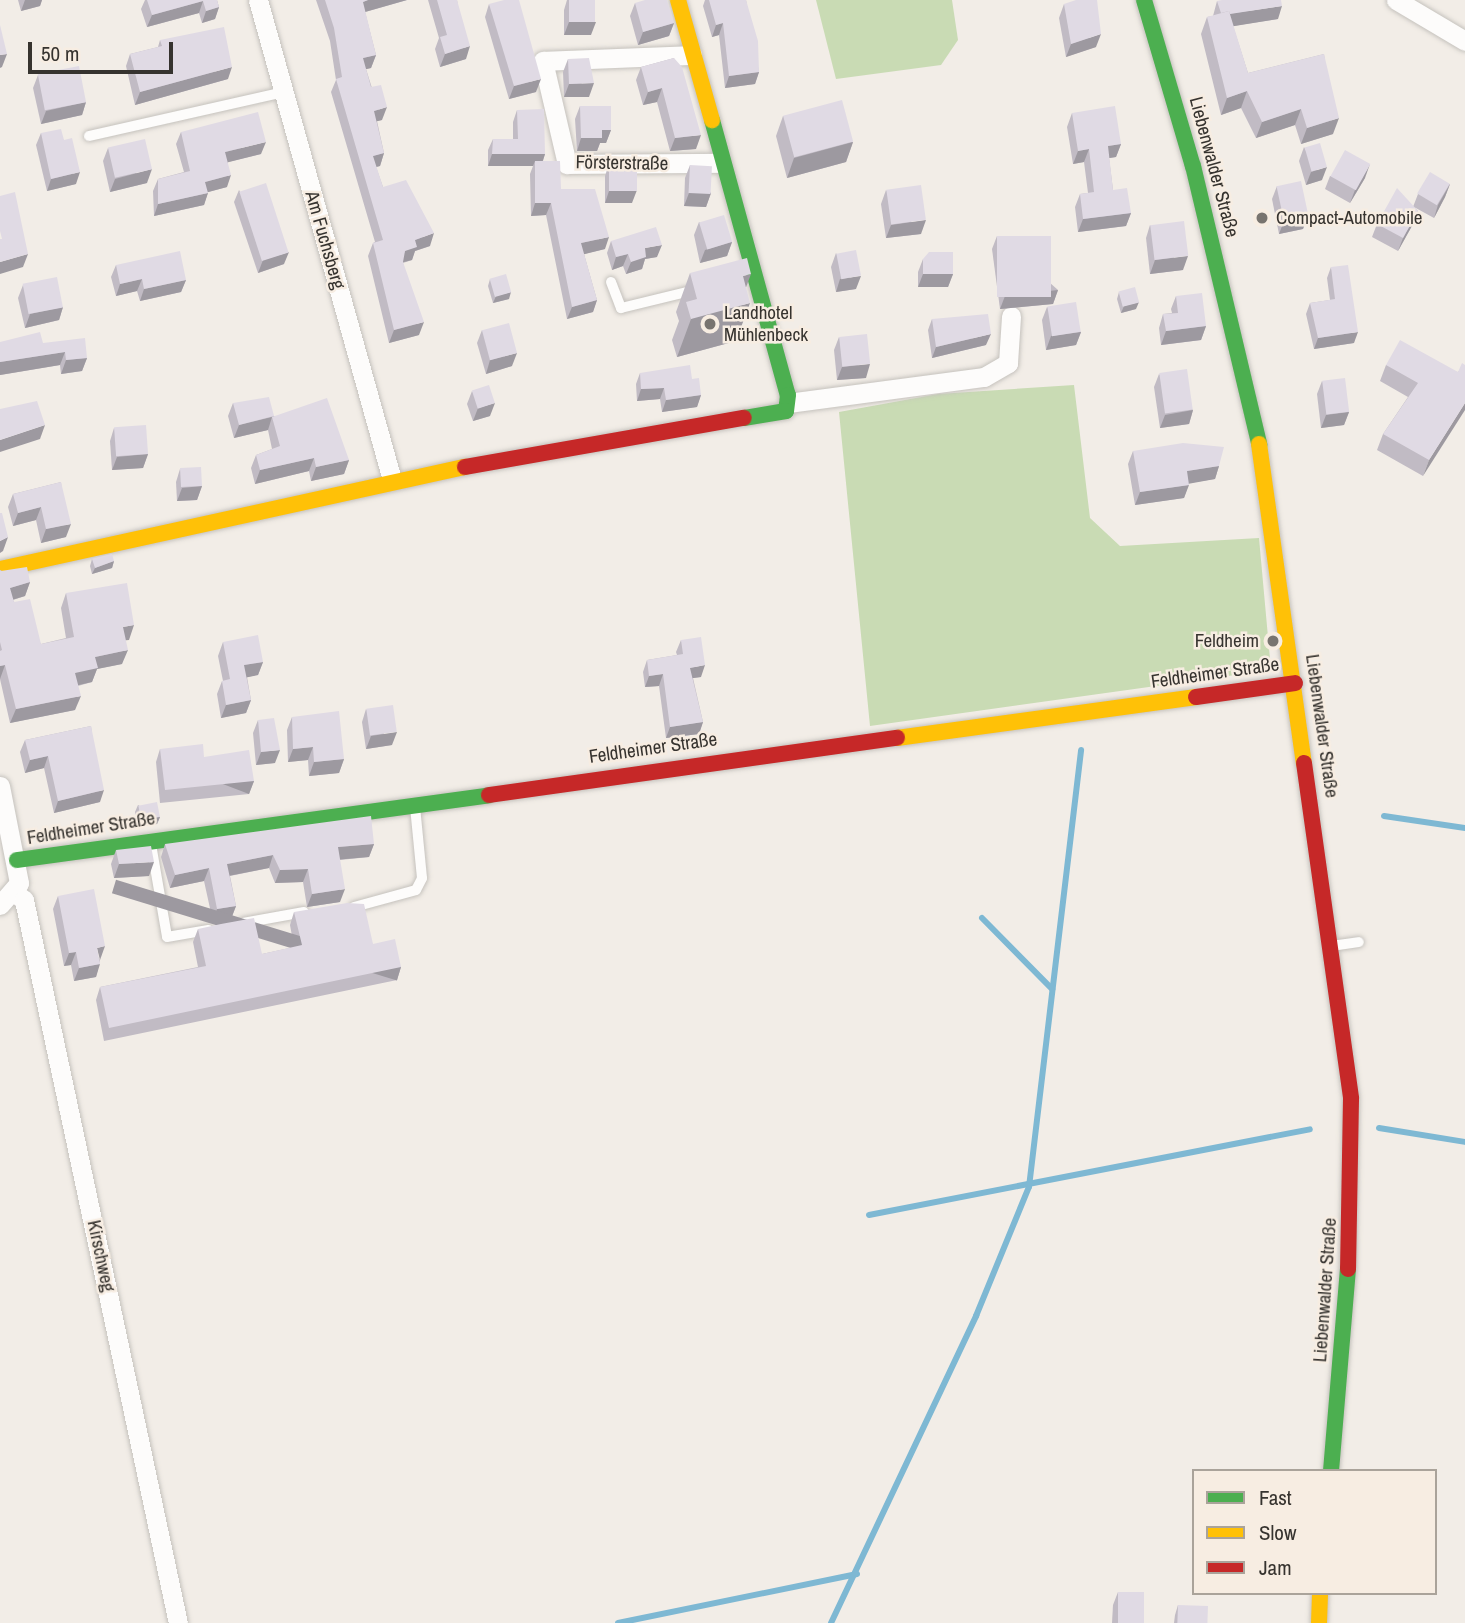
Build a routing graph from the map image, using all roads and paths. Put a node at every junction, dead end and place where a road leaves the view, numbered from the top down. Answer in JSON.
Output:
{"nodes":[{"id":1,"x":258,"y":0,"type":"edge"},
{"id":2,"x":678,"y":0,"type":"edge"},
{"id":3,"x":1144,"y":0,"type":"edge"},
{"id":4,"x":1396,"y":0,"type":"edge"},
{"id":5,"x":1465,"y":41,"type":"edge"},
{"id":6,"x":692,"y":55,"type":"junction"},
{"id":7,"x":284,"y":92,"type":"junction"},
{"id":8,"x":89,"y":136,"type":"dead end"},
{"id":9,"x":721,"y":163,"type":"junction"},
{"id":10,"x":611,"y":282,"type":"dead end"},
{"id":11,"x":713,"y":285,"type":"edge"},
{"id":12,"x":1011,"y":316,"type":"dead end"},
{"id":13,"x":788,"y":399,"type":"junction"},
{"id":14,"x":393,"y":480,"type":"junction"},
{"id":15,"x":0,"y":569,"type":"edge"},
{"id":16,"x":1296,"y":684,"type":"junction"},
{"id":17,"x":0,"y":786,"type":"edge"},
{"id":18,"x":415,"y":802,"type":"junction"},
{"id":19,"x":150,"y":840,"type":"junction"},
{"id":20,"x":17,"y":860,"type":"junction"},
{"id":21,"x":8,"y":899,"type":"edge"},
{"id":22,"x":336,"y":909,"type":"edge"},
{"id":23,"x":323,"y":910,"type":"edge"},
{"id":24,"x":232,"y":925,"type":"edge"},
{"id":25,"x":219,"y":928,"type":"edge"},
{"id":26,"x":1359,"y":942,"type":"dead end"},
{"id":27,"x":1331,"y":946,"type":"junction"},
{"id":28,"x":1331,"y":1469,"type":"edge"},
{"id":29,"x":1320,"y":1595,"type":"edge"},
{"id":30,"x":178,"y":1623,"type":"edge"},
{"id":31,"x":1319,"y":1623,"type":"edge"}],
"edges":[{"from":1,"to":7,"type":"street","name":"Am Fuchsberg"},
{"from":2,"to":6,"type":"street"},
{"from":3,"to":16,"type":"street","name":"Liebenwalder Straße"},
{"from":4,"to":5,"type":"street"},
{"from":6,"to":9,"type":"street"},
{"from":6,"to":9,"type":"street","name":"Försterstraße"},
{"from":7,"to":8,"type":"lane"},
{"from":7,"to":14,"type":"street","name":"Am Fuchsberg"},
{"from":9,"to":13,"type":"street"},
{"from":10,"to":11,"type":"lane"},
{"from":12,"to":13,"type":"street"},
{"from":13,"to":14,"type":"street"},
{"from":14,"to":15,"type":"street"},
{"from":16,"to":18,"type":"street","name":"Feldheimer Straße"},
{"from":16,"to":27,"type":"street","name":"Liebenwalder Straße"},
{"from":17,"to":20,"type":"street"},
{"from":18,"to":19,"type":"street","name":"Feldheimer Straße"},
{"from":18,"to":22,"type":"lane"},
{"from":19,"to":20,"type":"street","name":"Feldheimer Straße"},
{"from":19,"to":25,"type":"lane"},
{"from":20,"to":21,"type":"street"},
{"from":21,"to":30,"type":"street","name":"Kirschweg"},
{"from":23,"to":24,"type":"lane"},
{"from":26,"to":27,"type":"lane"},
{"from":27,"to":28,"type":"street","name":"Liebenwalder Straße"},
{"from":29,"to":31,"type":"street"}]}
